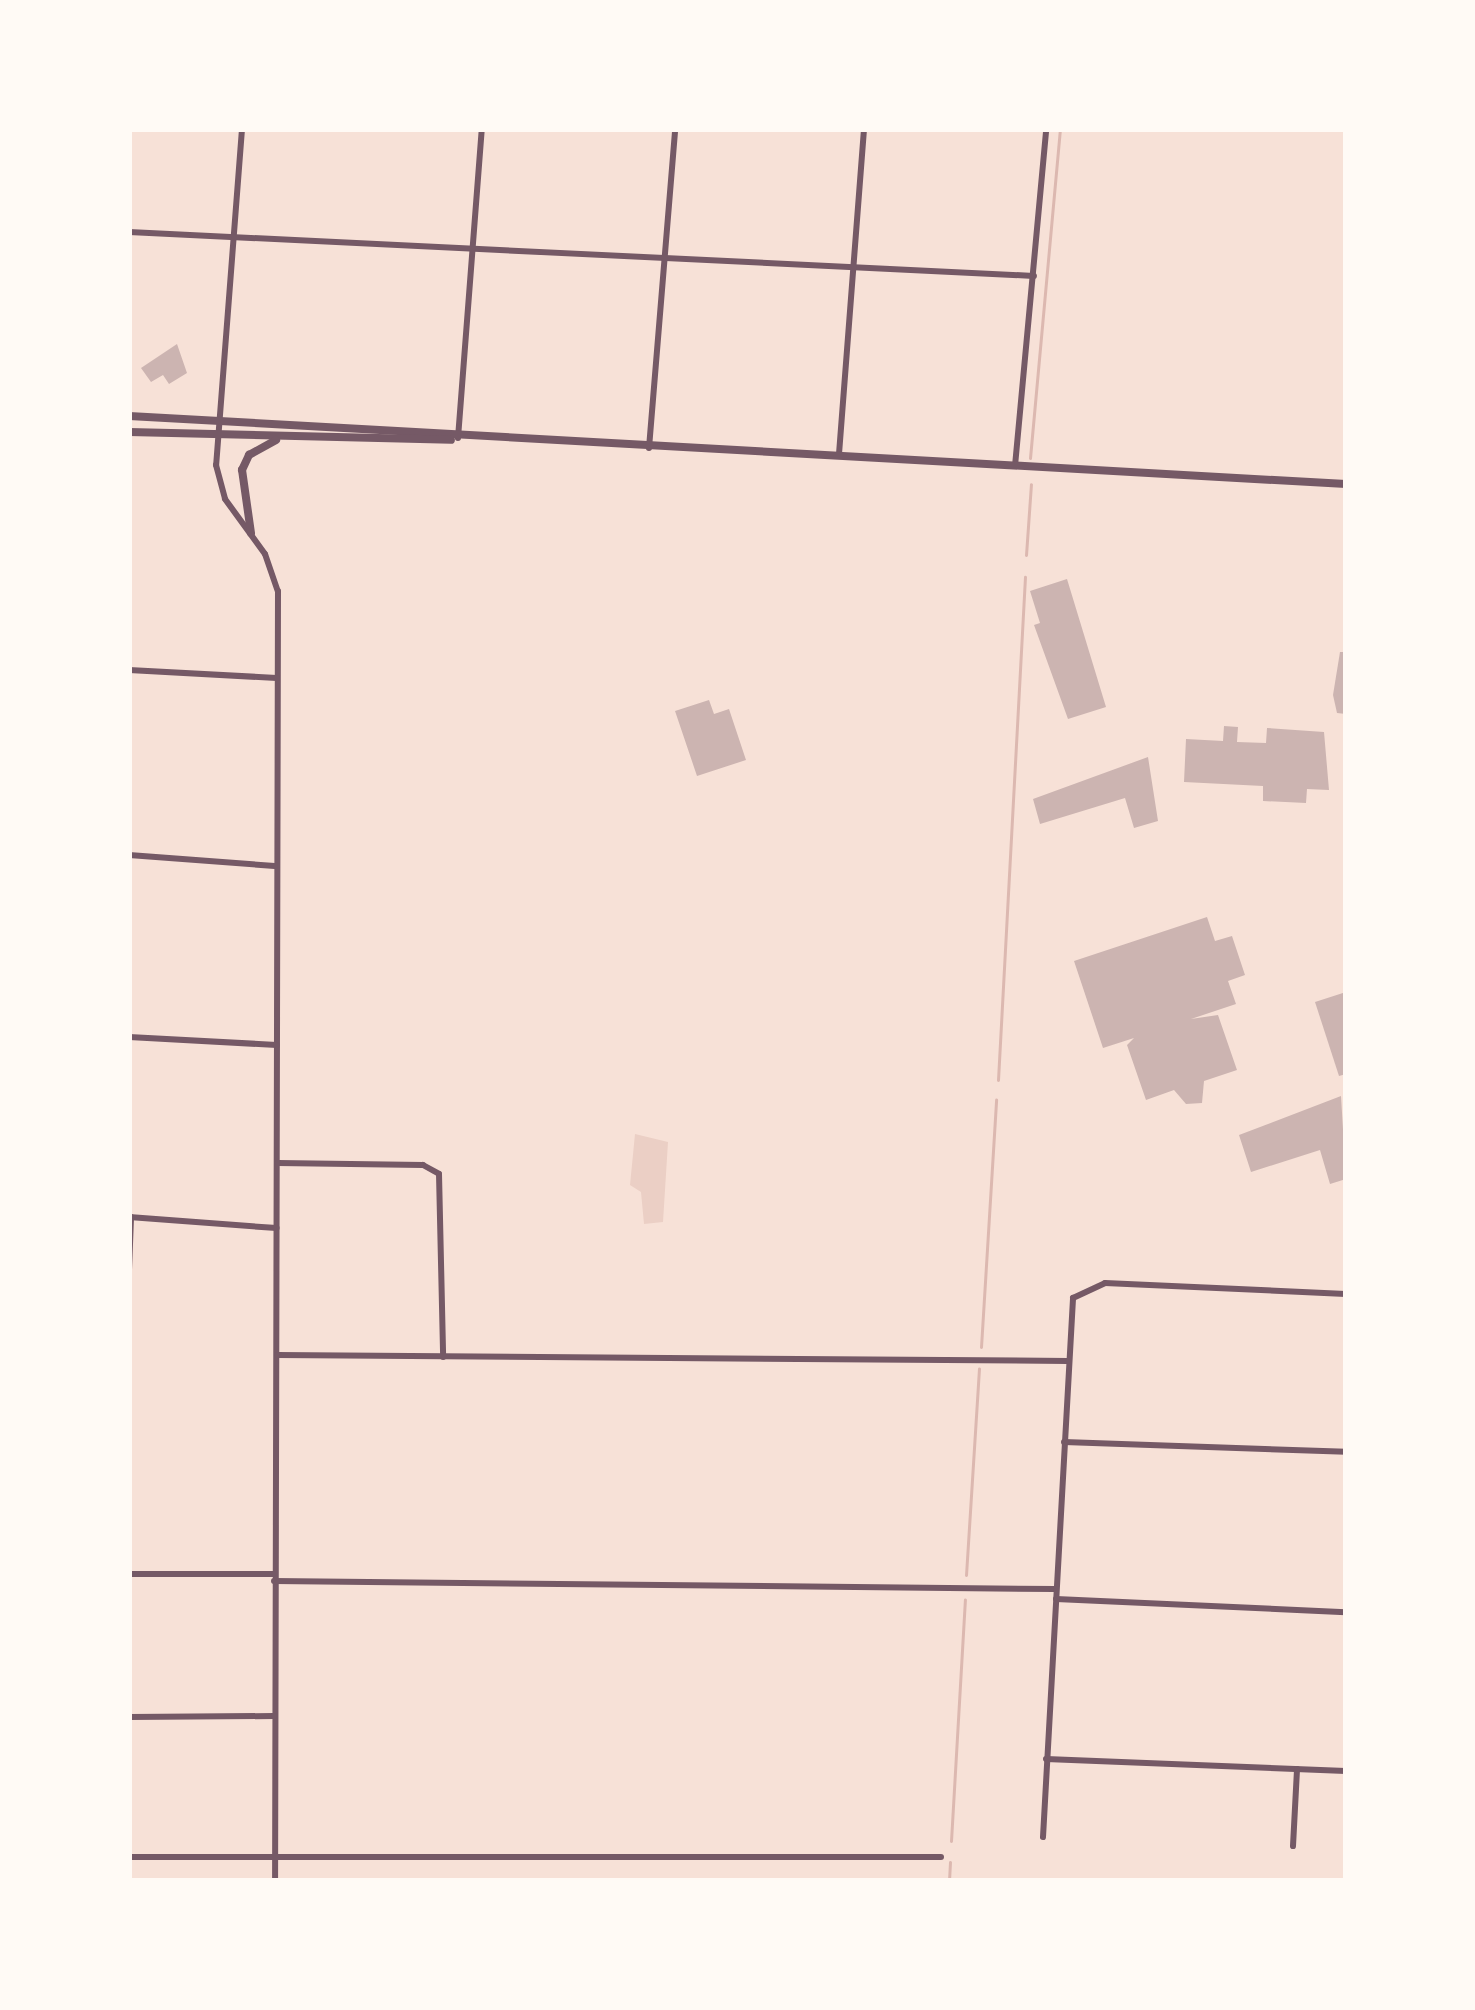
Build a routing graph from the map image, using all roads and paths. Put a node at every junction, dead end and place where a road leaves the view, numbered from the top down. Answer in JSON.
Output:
{"nodes":[{"id":1,"x":242,"y":129,"type":"edge"},
{"id":2,"x":482,"y":129,"type":"edge"},
{"id":3,"x":675,"y":129,"type":"edge"},
{"id":4,"x":864,"y":129,"type":"edge"},
{"id":5,"x":1046,"y":129,"type":"edge"},
{"id":6,"x":129,"y":232,"type":"edge"},
{"id":7,"x":234,"y":235,"type":"junction"},
{"id":8,"x":473,"y":244,"type":"junction"},
{"id":9,"x":665,"y":254,"type":"junction"},
{"id":10,"x":853,"y":263,"type":"junction"},
{"id":11,"x":1034,"y":275,"type":"junction"},
{"id":12,"x":129,"y":416,"type":"edge"},
{"id":13,"x":219,"y":420,"type":"junction"},
{"id":14,"x":129,"y":432,"type":"edge"},
{"id":15,"x":218,"y":437,"type":"junction"},
{"id":16,"x":458,"y":438,"type":"junction"},
{"id":17,"x":280,"y":439,"type":"junction"},
{"id":18,"x":649,"y":448,"type":"junction"},
{"id":19,"x":838,"y":458,"type":"junction"},
{"id":20,"x":1014,"y":468,"type":"junction"},
{"id":21,"x":1346,"y":484,"type":"edge"},
{"id":22,"x":251,"y":533,"type":"junction"},
{"id":23,"x":129,"y":670,"type":"edge"},
{"id":24,"x":278,"y":677,"type":"junction"},
{"id":25,"x":129,"y":855,"type":"edge"},
{"id":26,"x":276,"y":866,"type":"junction"},
{"id":27,"x":129,"y":1036,"type":"edge"},
{"id":28,"x":277,"y":1045,"type":"junction"},
{"id":29,"x":278,"y":1163,"type":"junction"},
{"id":30,"x":130,"y":1217,"type":"edge"},
{"id":31,"x":277,"y":1228,"type":"junction"},
{"id":32,"x":129,"y":1270,"type":"edge"},
{"id":33,"x":1346,"y":1294,"type":"edge"},
{"id":34,"x":277,"y":1355,"type":"junction"},
{"id":35,"x":443,"y":1357,"type":"junction"},
{"id":36,"x":1068,"y":1361,"type":"junction"},
{"id":37,"x":1064,"y":1442,"type":"junction"},
{"id":38,"x":1346,"y":1452,"type":"edge"},
{"id":39,"x":129,"y":1574,"type":"edge"},
{"id":40,"x":274,"y":1577,"type":"junction"},
{"id":41,"x":1055,"y":1589,"type":"junction"},
{"id":42,"x":1055,"y":1599,"type":"junction"},
{"id":43,"x":1346,"y":1612,"type":"edge"},
{"id":44,"x":274,"y":1716,"type":"junction"},
{"id":45,"x":129,"y":1717,"type":"edge"},
{"id":46,"x":1046,"y":1759,"type":"junction"},
{"id":47,"x":1297,"y":1769,"type":"junction"},
{"id":48,"x":1346,"y":1771,"type":"edge"},
{"id":49,"x":1043,"y":1837,"type":"dead end"},
{"id":50,"x":1293,"y":1846,"type":"dead end"},
{"id":51,"x":129,"y":1857,"type":"edge"},
{"id":52,"x":275,"y":1858,"type":"junction"},
{"id":53,"x":941,"y":1858,"type":"dead end"},
{"id":54,"x":275,"y":1881,"type":"edge"}],
"edges":[{"from":1,"to":7,"type":"street"},
{"from":2,"to":8,"type":"street"},
{"from":3,"to":9,"type":"street"},
{"from":4,"to":10,"type":"street"},
{"from":5,"to":11,"type":"street"},
{"from":6,"to":7,"type":"street"},
{"from":7,"to":8,"type":"street"},
{"from":7,"to":13,"type":"street"},
{"from":8,"to":9,"type":"street"},
{"from":8,"to":16,"type":"street"},
{"from":9,"to":10,"type":"street"},
{"from":9,"to":18,"type":"street"},
{"from":10,"to":11,"type":"street"},
{"from":10,"to":19,"type":"street"},
{"from":11,"to":20,"type":"street"},
{"from":12,"to":13,"type":"street"},
{"from":13,"to":15,"type":"street"},
{"from":13,"to":16,"type":"street"},
{"from":14,"to":15,"type":"street"},
{"from":15,"to":17,"type":"street"},
{"from":15,"to":22,"type":"street"},
{"from":16,"to":17,"type":"street"},
{"from":16,"to":18,"type":"street"},
{"from":17,"to":22,"type":"street"},
{"from":18,"to":19,"type":"street"},
{"from":19,"to":20,"type":"street"},
{"from":20,"to":21,"type":"street"},
{"from":22,"to":24,"type":"street"},
{"from":23,"to":24,"type":"street"},
{"from":24,"to":26,"type":"street"},
{"from":25,"to":26,"type":"street"},
{"from":26,"to":28,"type":"street"},
{"from":27,"to":28,"type":"street"},
{"from":28,"to":29,"type":"street"},
{"from":29,"to":31,"type":"street"},
{"from":29,"to":35,"type":"street"},
{"from":30,"to":31,"type":"street"},
{"from":30,"to":32,"type":"street"},
{"from":31,"to":34,"type":"street"},
{"from":33,"to":36,"type":"street"},
{"from":34,"to":35,"type":"street"},
{"from":34,"to":40,"type":"street"},
{"from":35,"to":36,"type":"street"},
{"from":36,"to":37,"type":"street"},
{"from":37,"to":38,"type":"street"},
{"from":37,"to":41,"type":"street"},
{"from":39,"to":40,"type":"street"},
{"from":40,"to":41,"type":"street"},
{"from":40,"to":44,"type":"street"},
{"from":41,"to":42,"type":"street"},
{"from":42,"to":43,"type":"street"},
{"from":42,"to":46,"type":"street"},
{"from":44,"to":45,"type":"street"},
{"from":44,"to":52,"type":"street"},
{"from":46,"to":47,"type":"street"},
{"from":46,"to":49,"type":"street"},
{"from":47,"to":48,"type":"street"},
{"from":47,"to":50,"type":"street"},
{"from":51,"to":52,"type":"street"},
{"from":52,"to":53,"type":"street"},
{"from":52,"to":54,"type":"street"}]}
